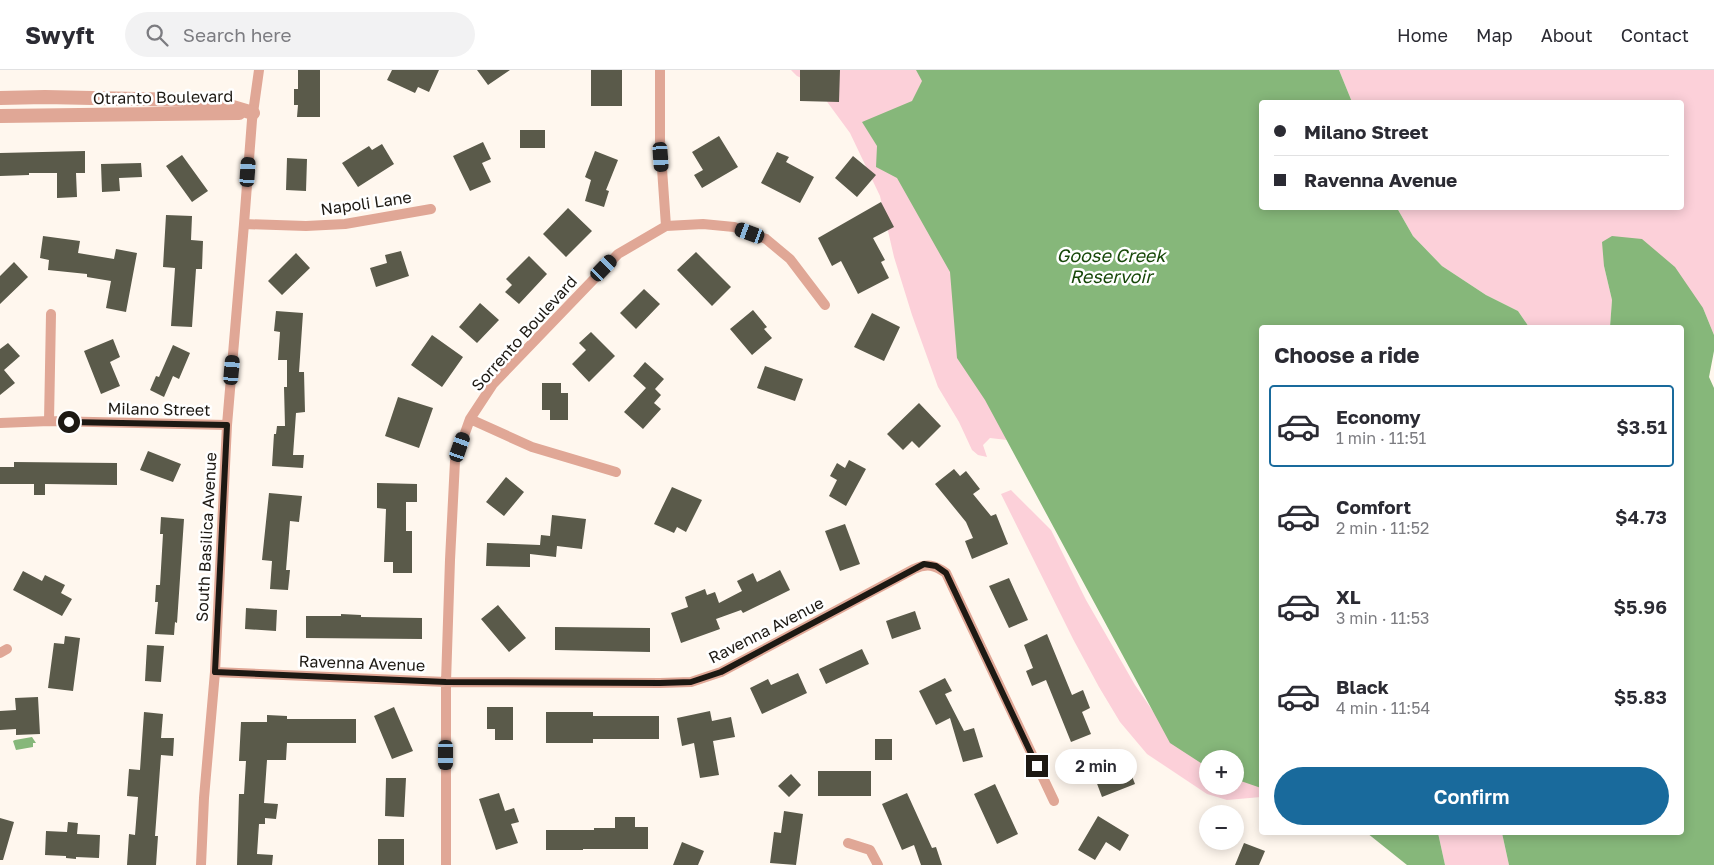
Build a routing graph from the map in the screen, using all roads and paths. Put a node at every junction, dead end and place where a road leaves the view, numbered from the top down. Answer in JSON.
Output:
{"nodes":[{"id":1,"x":258,"y":70,"type":"edge"},
{"id":2,"x":660,"y":70,"type":"edge"},
{"id":3,"x":0,"y":98,"type":"edge"},
{"id":4,"x":0,"y":116,"type":"edge"},
{"id":5,"x":252,"y":117,"type":"junction"},
{"id":6,"x":431,"y":209,"type":"dead end"},
{"id":7,"x":244,"y":224,"type":"junction"},
{"id":8,"x":666,"y":226,"type":"junction"},
{"id":9,"x":825,"y":305,"type":"dead end"},
{"id":10,"x":51,"y":314,"type":"dead end"},
{"id":11,"x":470,"y":419,"type":"junction"},
{"id":12,"x":50,"y":421,"type":"junction"},
{"id":13,"x":0,"y":423,"type":"edge"},
{"id":14,"x":227,"y":425,"type":"junction"},
{"id":15,"x":616,"y":472,"type":"dead end"},
{"id":16,"x":215,"y":672,"type":"junction"},
{"id":17,"x":446,"y":682,"type":"junction"},
{"id":18,"x":1054,"y":801,"type":"dead end"},
{"id":19,"x":848,"y":843,"type":"dead end"},
{"id":20,"x":201,"y":865,"type":"edge"},
{"id":21,"x":446,"y":865,"type":"edge"},
{"id":22,"x":878,"y":865,"type":"edge"}],
"edges":[{"from":1,"to":5,"type":"street","name":"South Basilica Avenue"},
{"from":2,"to":8,"type":"street"},
{"from":3,"to":5,"type":"street","name":"Otranto Boulevard"},
{"from":4,"to":5,"type":"street","name":"Otranto Boulevard"},
{"from":5,"to":7,"type":"street","name":"South Basilica Avenue"},
{"from":6,"to":7,"type":"street","name":"Napoli Lane"},
{"from":7,"to":14,"type":"street","name":"South Basilica Avenue"},
{"from":8,"to":9,"type":"street","name":"Sorrento Boulevard"},
{"from":8,"to":11,"type":"street","name":"Sorrento Boulevard"},
{"from":10,"to":12,"type":"street"},
{"from":11,"to":15,"type":"street"},
{"from":11,"to":17,"type":"street","name":"Sorrento Boulevard"},
{"from":12,"to":13,"type":"street","name":"Milano Street"},
{"from":12,"to":14,"type":"street","name":"Milano Street"},
{"from":14,"to":16,"type":"street","name":"South Basilica Avenue"},
{"from":16,"to":17,"type":"street","name":"Ravenna Avenue"},
{"from":16,"to":20,"type":"street","name":"South Basilica Avenue"},
{"from":17,"to":18,"type":"street","name":"Ravenna Avenue"},
{"from":17,"to":21,"type":"street","name":"Sorrento Boulevard"},
{"from":19,"to":22,"type":"street"}]}
